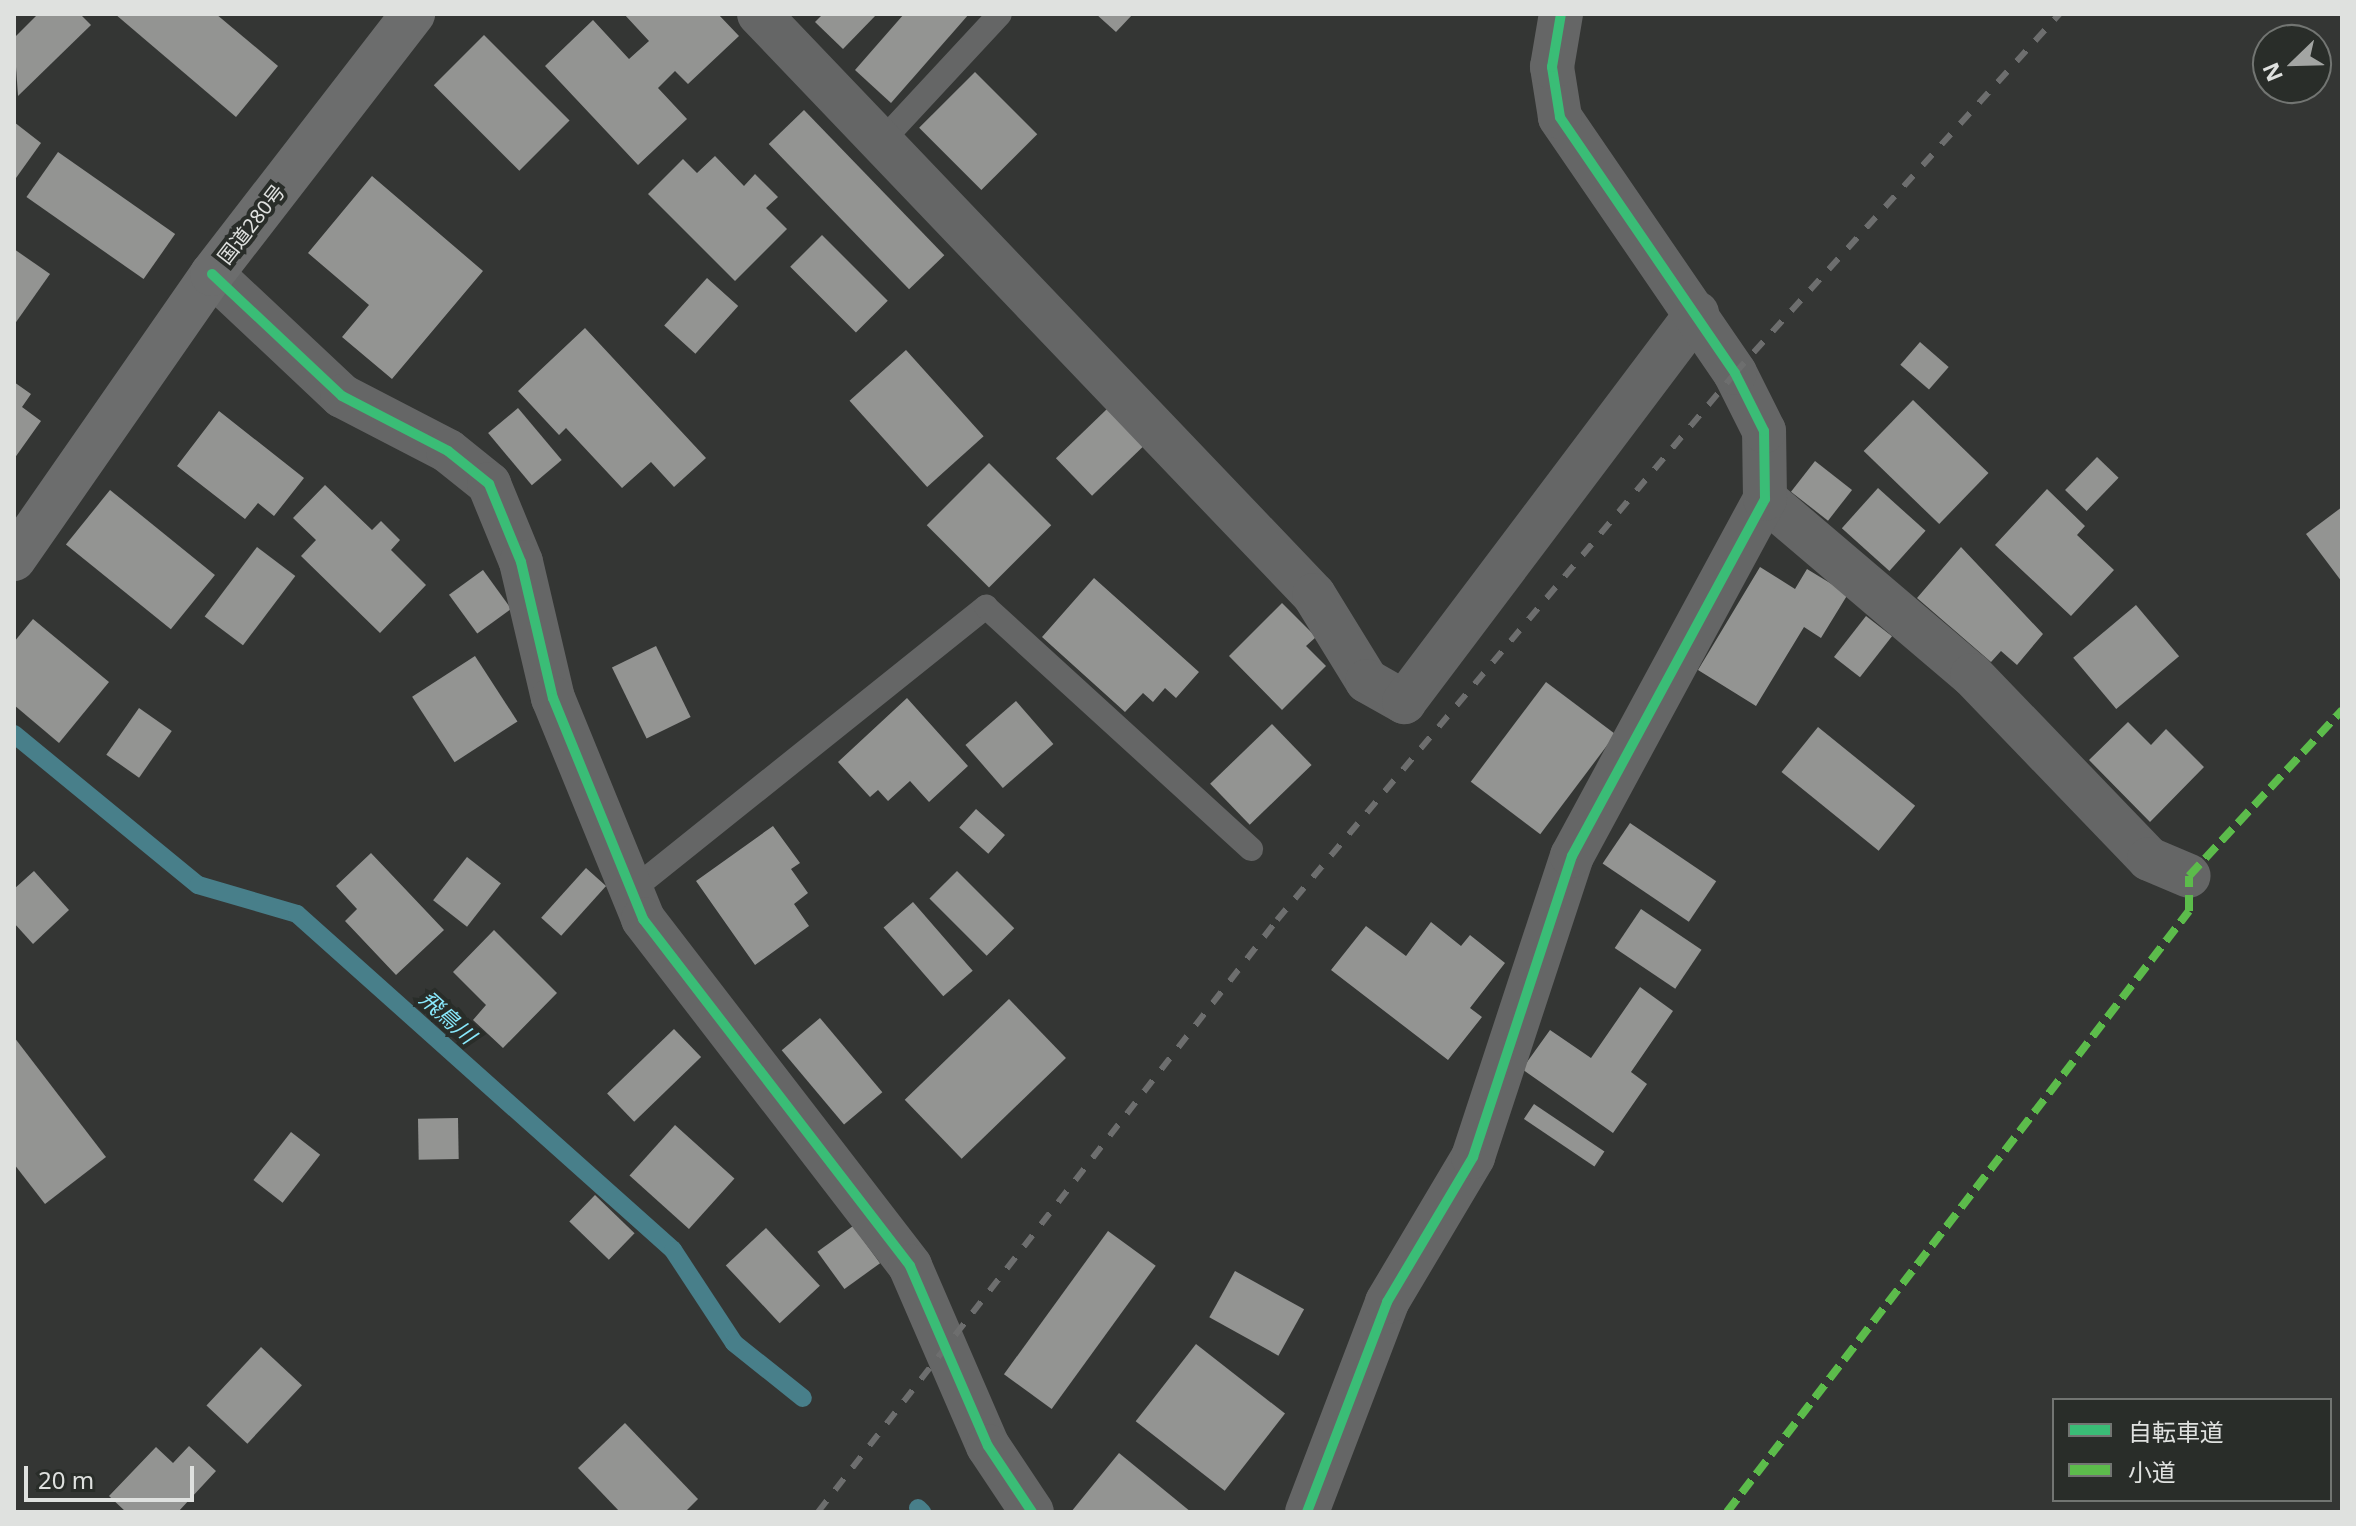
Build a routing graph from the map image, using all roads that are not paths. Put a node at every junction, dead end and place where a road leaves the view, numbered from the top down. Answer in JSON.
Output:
{"nodes":[{"id":1,"x":413,"y":14,"type":"edge"},
{"id":2,"x":759,"y":14,"type":"edge"},
{"id":3,"x":1000,"y":14,"type":"edge"},
{"id":4,"x":1561,"y":14,"type":"edge"},
{"id":5,"x":882,"y":141,"type":"junction"},
{"id":6,"x":212,"y":274,"type":"junction"},
{"id":7,"x":1697,"y":313,"type":"junction"},
{"id":8,"x":1765,"y":499,"type":"junction"},
{"id":9,"x":14,"y":559,"type":"edge"},
{"id":10,"x":1251,"y":849,"type":"dead end"},
{"id":11,"x":2189,"y":876,"type":"dead end"},
{"id":12,"x":631,"y":891,"type":"junction"},
{"id":13,"x":1032,"y":1512,"type":"edge"},
{"id":14,"x":1307,"y":1512,"type":"edge"}],
"edges":[{"from":1,"to":6,"type":"highway","name":"国道280号"},
{"from":2,"to":5,"type":"street"},
{"from":3,"to":5,"type":"lane"},
{"from":4,"to":7,"type":"street"},
{"from":5,"to":7,"type":"street"},
{"from":6,"to":9,"type":"highway","name":"国道280号"},
{"from":6,"to":12,"type":"street"},
{"from":7,"to":8,"type":"street"},
{"from":8,"to":11,"type":"street"},
{"from":8,"to":14,"type":"street"},
{"from":10,"to":12,"type":"lane"},
{"from":12,"to":13,"type":"street"}]}
